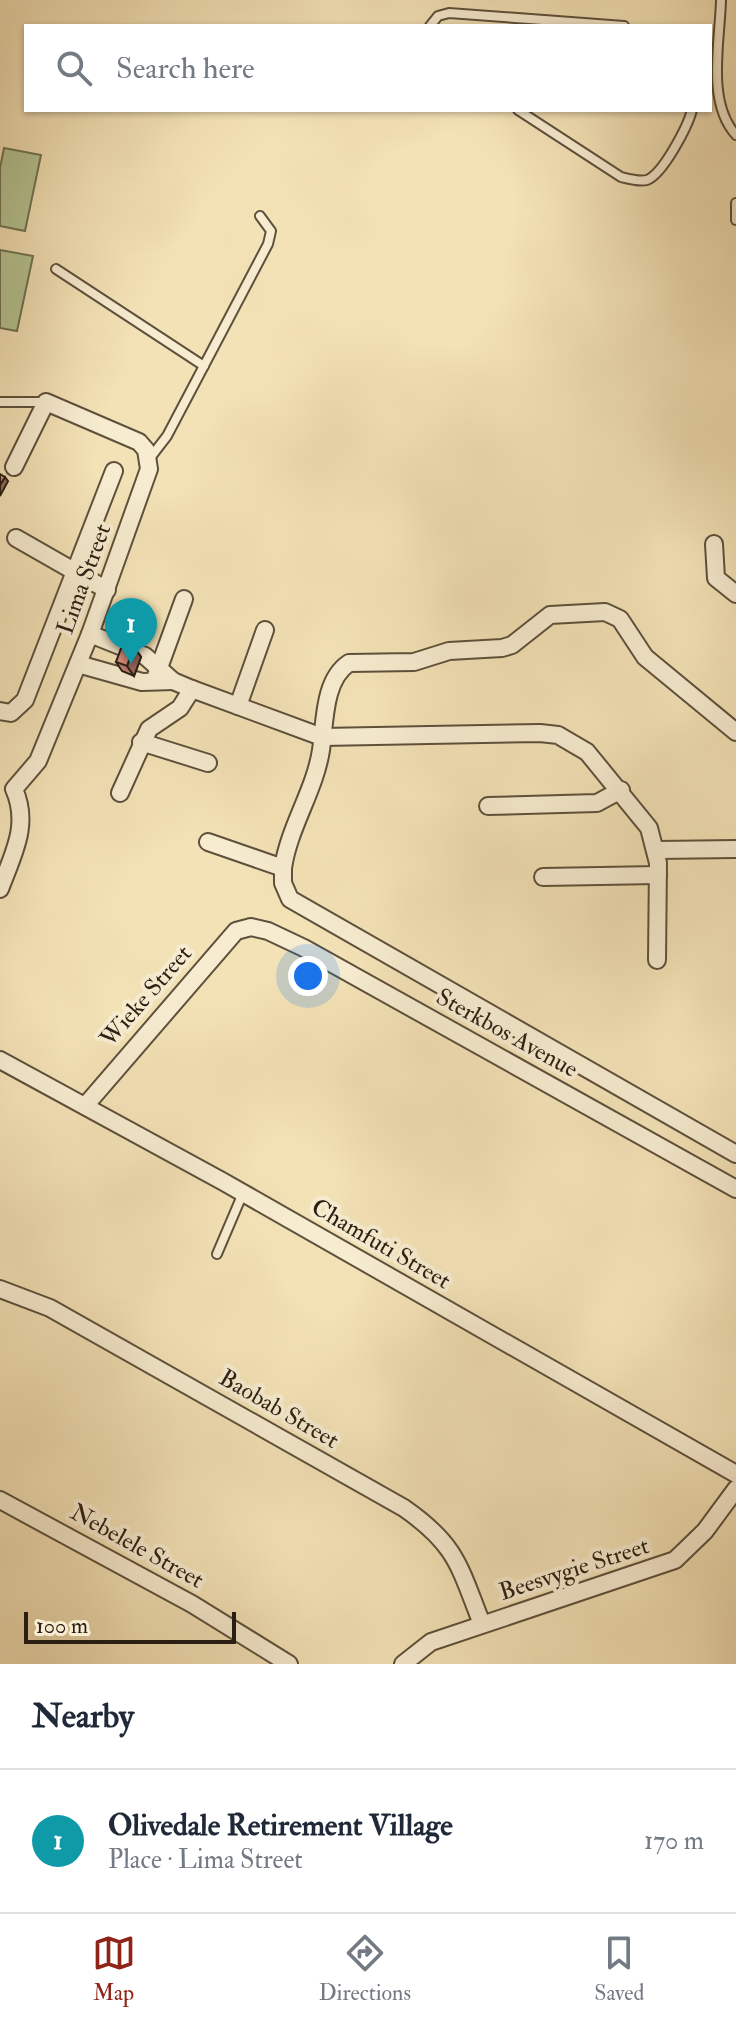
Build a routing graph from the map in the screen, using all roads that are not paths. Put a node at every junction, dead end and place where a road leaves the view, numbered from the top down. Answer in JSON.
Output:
{"nodes":[{"id":1,"x":721,"y":0,"type":"edge"},
{"id":2,"x":432,"y":24,"type":"edge"},
{"id":3,"x":597,"y":24,"type":"edge"},
{"id":4,"x":715,"y":32,"type":"edge"},
{"id":5,"x":521,"y":112,"type":"edge"},
{"id":6,"x":691,"y":112,"type":"edge"},
{"id":7,"x":736,"y":135,"type":"edge"},
{"id":8,"x":736,"y":203,"type":"edge"},
{"id":9,"x":260,"y":216,"type":"dead end"},
{"id":10,"x":736,"y":220,"type":"edge"},
{"id":11,"x":56,"y":269,"type":"dead end"},
{"id":12,"x":204,"y":366,"type":"junction"},
{"id":13,"x":0,"y":402,"type":"edge"},
{"id":14,"x":46,"y":402,"type":"junction"},
{"id":15,"x":149,"y":459,"type":"junction"},
{"id":16,"x":14,"y":467,"type":"dead end"},
{"id":17,"x":114,"y":471,"type":"dead end"},
{"id":18,"x":16,"y":538,"type":"dead end"},
{"id":19,"x":714,"y":544,"type":"dead end"},
{"id":20,"x":77,"y":574,"type":"junction"},
{"id":21,"x":107,"y":590,"type":"junction"},
{"id":22,"x":736,"y":594,"type":"edge"},
{"id":23,"x":184,"y":599,"type":"dead end"},
{"id":24,"x":265,"y":630,"type":"dead end"},
{"id":25,"x":90,"y":634,"type":"junction"},
{"id":26,"x":78,"y":664,"type":"junction"},
{"id":27,"x":157,"y":675,"type":"junction"},
{"id":28,"x":192,"y":689,"type":"junction"},
{"id":29,"x":238,"y":706,"type":"junction"},
{"id":30,"x":0,"y":711,"type":"edge"},
{"id":31,"x":736,"y":732,"type":"edge"},
{"id":32,"x":322,"y":737,"type":"junction"},
{"id":33,"x":141,"y":742,"type":"junction"},
{"id":34,"x":208,"y":763,"type":"dead end"},
{"id":35,"x":7,"y":785,"type":"edge"},
{"id":36,"x":621,"y":790,"type":"junction"},
{"id":37,"x":120,"y":793,"type":"dead end"},
{"id":38,"x":488,"y":806,"type":"dead end"},
{"id":39,"x":208,"y":842,"type":"dead end"},
{"id":40,"x":736,"y":849,"type":"edge"},
{"id":41,"x":657,"y":850,"type":"junction"},
{"id":42,"x":283,"y":868,"type":"junction"},
{"id":43,"x":658,"y":875,"type":"junction"},
{"id":44,"x":543,"y":877,"type":"dead end"},
{"id":45,"x":0,"y":889,"type":"edge"},
{"id":46,"x":251,"y":927,"type":"joint"},
{"id":47,"x":657,"y":960,"type":"dead end"},
{"id":48,"x":0,"y":1060,"type":"edge"},
{"id":49,"x":85,"y":1106,"type":"junction"},
{"id":50,"x":736,"y":1154,"type":"edge"},
{"id":51,"x":736,"y":1189,"type":"edge"},
{"id":52,"x":243,"y":1193,"type":"junction"},
{"id":53,"x":217,"y":1254,"type":"dead end"},
{"id":54,"x":0,"y":1289,"type":"edge"},
{"id":55,"x":736,"y":1474,"type":"edge"},
{"id":56,"x":736,"y":1489,"type":"edge"},
{"id":57,"x":0,"y":1500,"type":"edge"},
{"id":58,"x":482,"y":1624,"type":"junction"},
{"id":59,"x":289,"y":1664,"type":"edge"},
{"id":60,"x":403,"y":1664,"type":"edge"}],
"edges":[{"from":1,"to":4,"type":"lane"},
{"from":2,"to":3,"type":"lane"},
{"from":4,"to":7,"type":"lane"},
{"from":5,"to":6,"type":"lane"},
{"from":8,"to":10,"type":"lane"},
{"from":9,"to":12,"type":"lane"},
{"from":11,"to":12,"type":"lane"},
{"from":12,"to":15,"type":"lane"},
{"from":13,"to":14,"type":"lane"},
{"from":14,"to":15,"type":"street"},
{"from":14,"to":16,"type":"street"},
{"from":15,"to":21,"type":"street","name":"Lima Street"},
{"from":17,"to":20,"type":"street"},
{"from":18,"to":20,"type":"street"},
{"from":19,"to":22,"type":"street"},
{"from":20,"to":21,"type":"street"},
{"from":20,"to":30,"type":"street"},
{"from":21,"to":25,"type":"street","name":"Lima Street"},
{"from":23,"to":27,"type":"street"},
{"from":24,"to":29,"type":"street"},
{"from":25,"to":26,"type":"street","name":"Lima Street"},
{"from":25,"to":27,"type":"street"},
{"from":26,"to":27,"type":"street"},
{"from":26,"to":35,"type":"street","name":"Lima Street"},
{"from":27,"to":28,"type":"street"},
{"from":28,"to":29,"type":"street"},
{"from":28,"to":33,"type":"street"},
{"from":29,"to":32,"type":"street"},
{"from":31,"to":32,"type":"street"},
{"from":32,"to":36,"type":"street"},
{"from":32,"to":42,"type":"street"},
{"from":33,"to":34,"type":"street"},
{"from":33,"to":37,"type":"street"},
{"from":35,"to":45,"type":"street","name":"Lima Street"},
{"from":36,"to":38,"type":"street"},
{"from":36,"to":41,"type":"street"},
{"from":39,"to":42,"type":"street"},
{"from":40,"to":41,"type":"street"},
{"from":41,"to":43,"type":"street"},
{"from":42,"to":50,"type":"street"},
{"from":43,"to":44,"type":"street"},
{"from":43,"to":47,"type":"street"},
{"from":46,"to":49,"type":"street","name":"Wieke Street"},
{"from":46,"to":51,"type":"street","name":"Sterkbos Avenue"},
{"from":48,"to":49,"type":"street","name":"Chamfuti Street"},
{"from":49,"to":52,"type":"street","name":"Chamfuti Street"},
{"from":52,"to":53,"type":"lane"},
{"from":52,"to":55,"type":"street","name":"Chamfuti Street"},
{"from":54,"to":58,"type":"street","name":"Baobab Street"},
{"from":56,"to":58,"type":"street","name":"Beesvygie Street"},
{"from":57,"to":59,"type":"street","name":"Nebelele Street"},
{"from":58,"to":60,"type":"street","name":"Beesvygie Street"}]}
